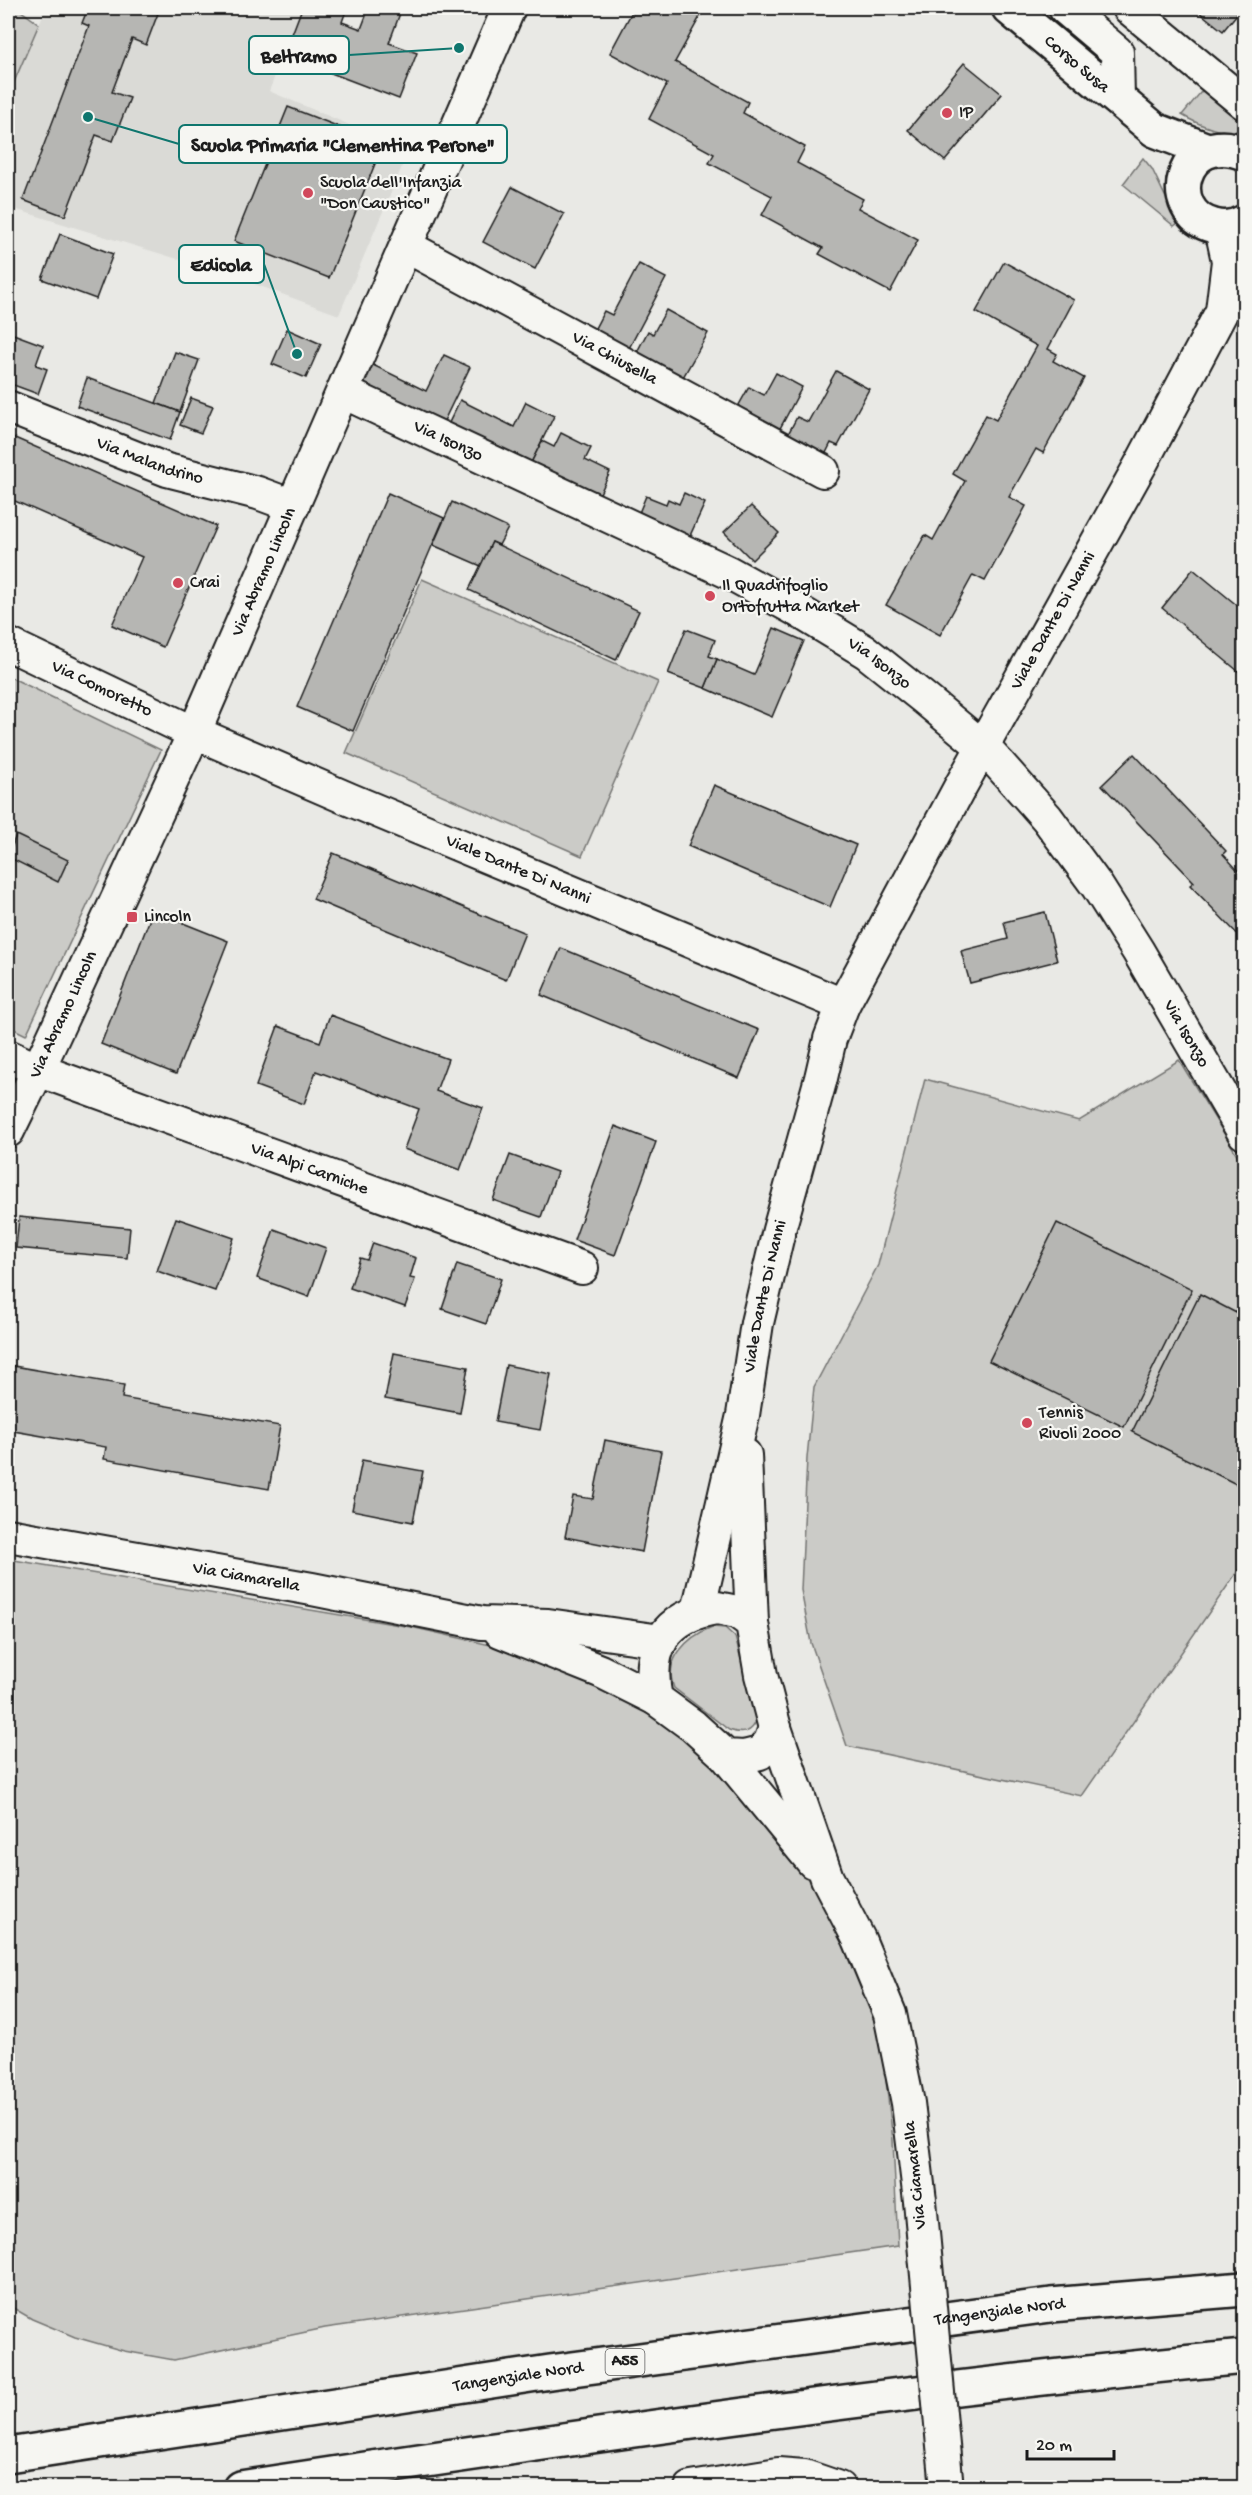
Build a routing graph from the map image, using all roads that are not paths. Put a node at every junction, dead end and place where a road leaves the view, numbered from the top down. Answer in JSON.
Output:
{"nodes":[{"id":1,"x":509,"y":8,"type":"edge"},
{"id":2,"x":1009,"y":8,"type":"edge"},
{"id":3,"x":1065,"y":8,"type":"edge"},
{"id":4,"x":1129,"y":8,"type":"edge"},
{"id":5,"x":1118,"y":99,"type":"junction"},
{"id":6,"x":1245,"y":103,"type":"edge"},
{"id":7,"x":1155,"y":130,"type":"junction"},
{"id":8,"x":1207,"y":150,"type":"junction"},
{"id":9,"x":1244,"y":153,"type":"edge"},
{"id":10,"x":1184,"y":179,"type":"junction"},
{"id":11,"x":1237,"y":226,"type":"edge"},
{"id":12,"x":406,"y":246,"type":"junction"},
{"id":13,"x":1233,"y":305,"type":"edge"},
{"id":14,"x":343,"y":392,"type":"junction"},
{"id":15,"x":8,"y":407,"type":"edge"},
{"id":16,"x":823,"y":471,"type":"dead end"},
{"id":17,"x":293,"y":506,"type":"junction"},
{"id":18,"x":8,"y":644,"type":"edge"},
{"id":19,"x":195,"y":731,"type":"junction"},
{"id":20,"x":984,"y":748,"type":"junction"},
{"id":21,"x":843,"y":1005,"type":"junction"},
{"id":22,"x":8,"y":1056,"type":"edge"},
{"id":23,"x":38,"y":1070,"type":"junction"},
{"id":24,"x":8,"y":1131,"type":"edge"},
{"id":25,"x":1245,"y":1133,"type":"edge"},
{"id":26,"x":582,"y":1268,"type":"dead end"},
{"id":27,"x":743,"y":1415,"type":"junction"},
{"id":28,"x":8,"y":1535,"type":"edge"},
{"id":29,"x":698,"y":1611,"type":"junction"},
{"id":30,"x":482,"y":1623,"type":"junction"},
{"id":31,"x":752,"y":1623,"type":"junction"},
{"id":32,"x":661,"y":1641,"type":"junction"},
{"id":33,"x":656,"y":1699,"type":"junction"},
{"id":34,"x":775,"y":1728,"type":"junction"},
{"id":35,"x":726,"y":1756,"type":"junction"},
{"id":36,"x":827,"y":1878,"type":"junction"},
{"id":37,"x":1245,"y":2289,"type":"edge"},
{"id":38,"x":1245,"y":2357,"type":"edge"},
{"id":39,"x":8,"y":2455,"type":"edge"},
{"id":40,"x":240,"y":2487,"type":"edge"},
{"id":41,"x":691,"y":2487,"type":"edge"},
{"id":42,"x":839,"y":2487,"type":"edge"},
{"id":43,"x":947,"y":2487,"type":"edge"}],
"edges":[{"from":1,"to":12,"type":"street","name":"Via Abramo Lincoln"},
{"from":2,"to":5,"type":"main road","name":"Corso Susa"},
{"from":3,"to":5,"type":"street","name":"Corso Susa"},
{"from":4,"to":6,"type":"street"},
{"from":5,"to":7,"type":"main road","name":"Corso Susa"},
{"from":7,"to":8,"type":"main road","name":"Corso Susa"},
{"from":7,"to":10,"type":"main road","name":"Corso Susa"},
{"from":8,"to":9,"type":"main road","name":"Corso Susa"},
{"from":8,"to":10,"type":"main road"},
{"from":10,"to":11,"type":"main road"},
{"from":11,"to":13,"type":"street","name":"Viale Dante Di Nanni"},
{"from":12,"to":14,"type":"street","name":"Via Abramo Lincoln"},
{"from":12,"to":16,"type":"street","name":"Via Chiusella"},
{"from":13,"to":20,"type":"street","name":"Viale Dante Di Nanni"},
{"from":14,"to":17,"type":"street","name":"Via Abramo Lincoln"},
{"from":14,"to":20,"type":"street","name":"Via Isonzo"},
{"from":15,"to":17,"type":"street","name":"Via Malandrino"},
{"from":17,"to":19,"type":"street","name":"Via Abramo Lincoln"},
{"from":18,"to":19,"type":"street","name":"Via Comoretto"},
{"from":19,"to":21,"type":"street","name":"Viale Dante Di Nanni"},
{"from":19,"to":23,"type":"street","name":"Via Abramo Lincoln"},
{"from":20,"to":21,"type":"street","name":"Viale Dante Di Nanni"},
{"from":20,"to":25,"type":"street","name":"Via Isonzo"},
{"from":21,"to":27,"type":"street","name":"Viale Dante Di Nanni"},
{"from":22,"to":23,"type":"street","name":"Via Alpi Carniche"},
{"from":23,"to":24,"type":"street","name":"Via Abramo Lincoln"},
{"from":23,"to":26,"type":"street","name":"Via Alpi Carniche"},
{"from":27,"to":29,"type":"street","name":"Viale Dante Di Nanni"},
{"from":27,"to":31,"type":"street","name":"Viale Dante Di Nanni"},
{"from":28,"to":30,"type":"street","name":"Via Ciamarella"},
{"from":29,"to":31,"type":"street"},
{"from":29,"to":32,"type":"street"},
{"from":30,"to":32,"type":"street","name":"Via Ciamarella"},
{"from":30,"to":33,"type":"street","name":"Via Ciamarella"},
{"from":31,"to":34,"type":"street"},
{"from":32,"to":33,"type":"street"},
{"from":33,"to":35,"type":"street"},
{"from":34,"to":35,"type":"street"},
{"from":34,"to":36,"type":"street","name":"Via Ciamarella"},
{"from":35,"to":36,"type":"street","name":"Via Ciamarella"},
{"from":36,"to":43,"type":"street","name":"Via Ciamarella","bridge":true},
{"from":37,"to":39,"type":"main road","name":"Tangenziale Nord","number":"A55"},
{"from":38,"to":40,"type":"main road"},
{"from":41,"to":42,"type":"street"}]}
